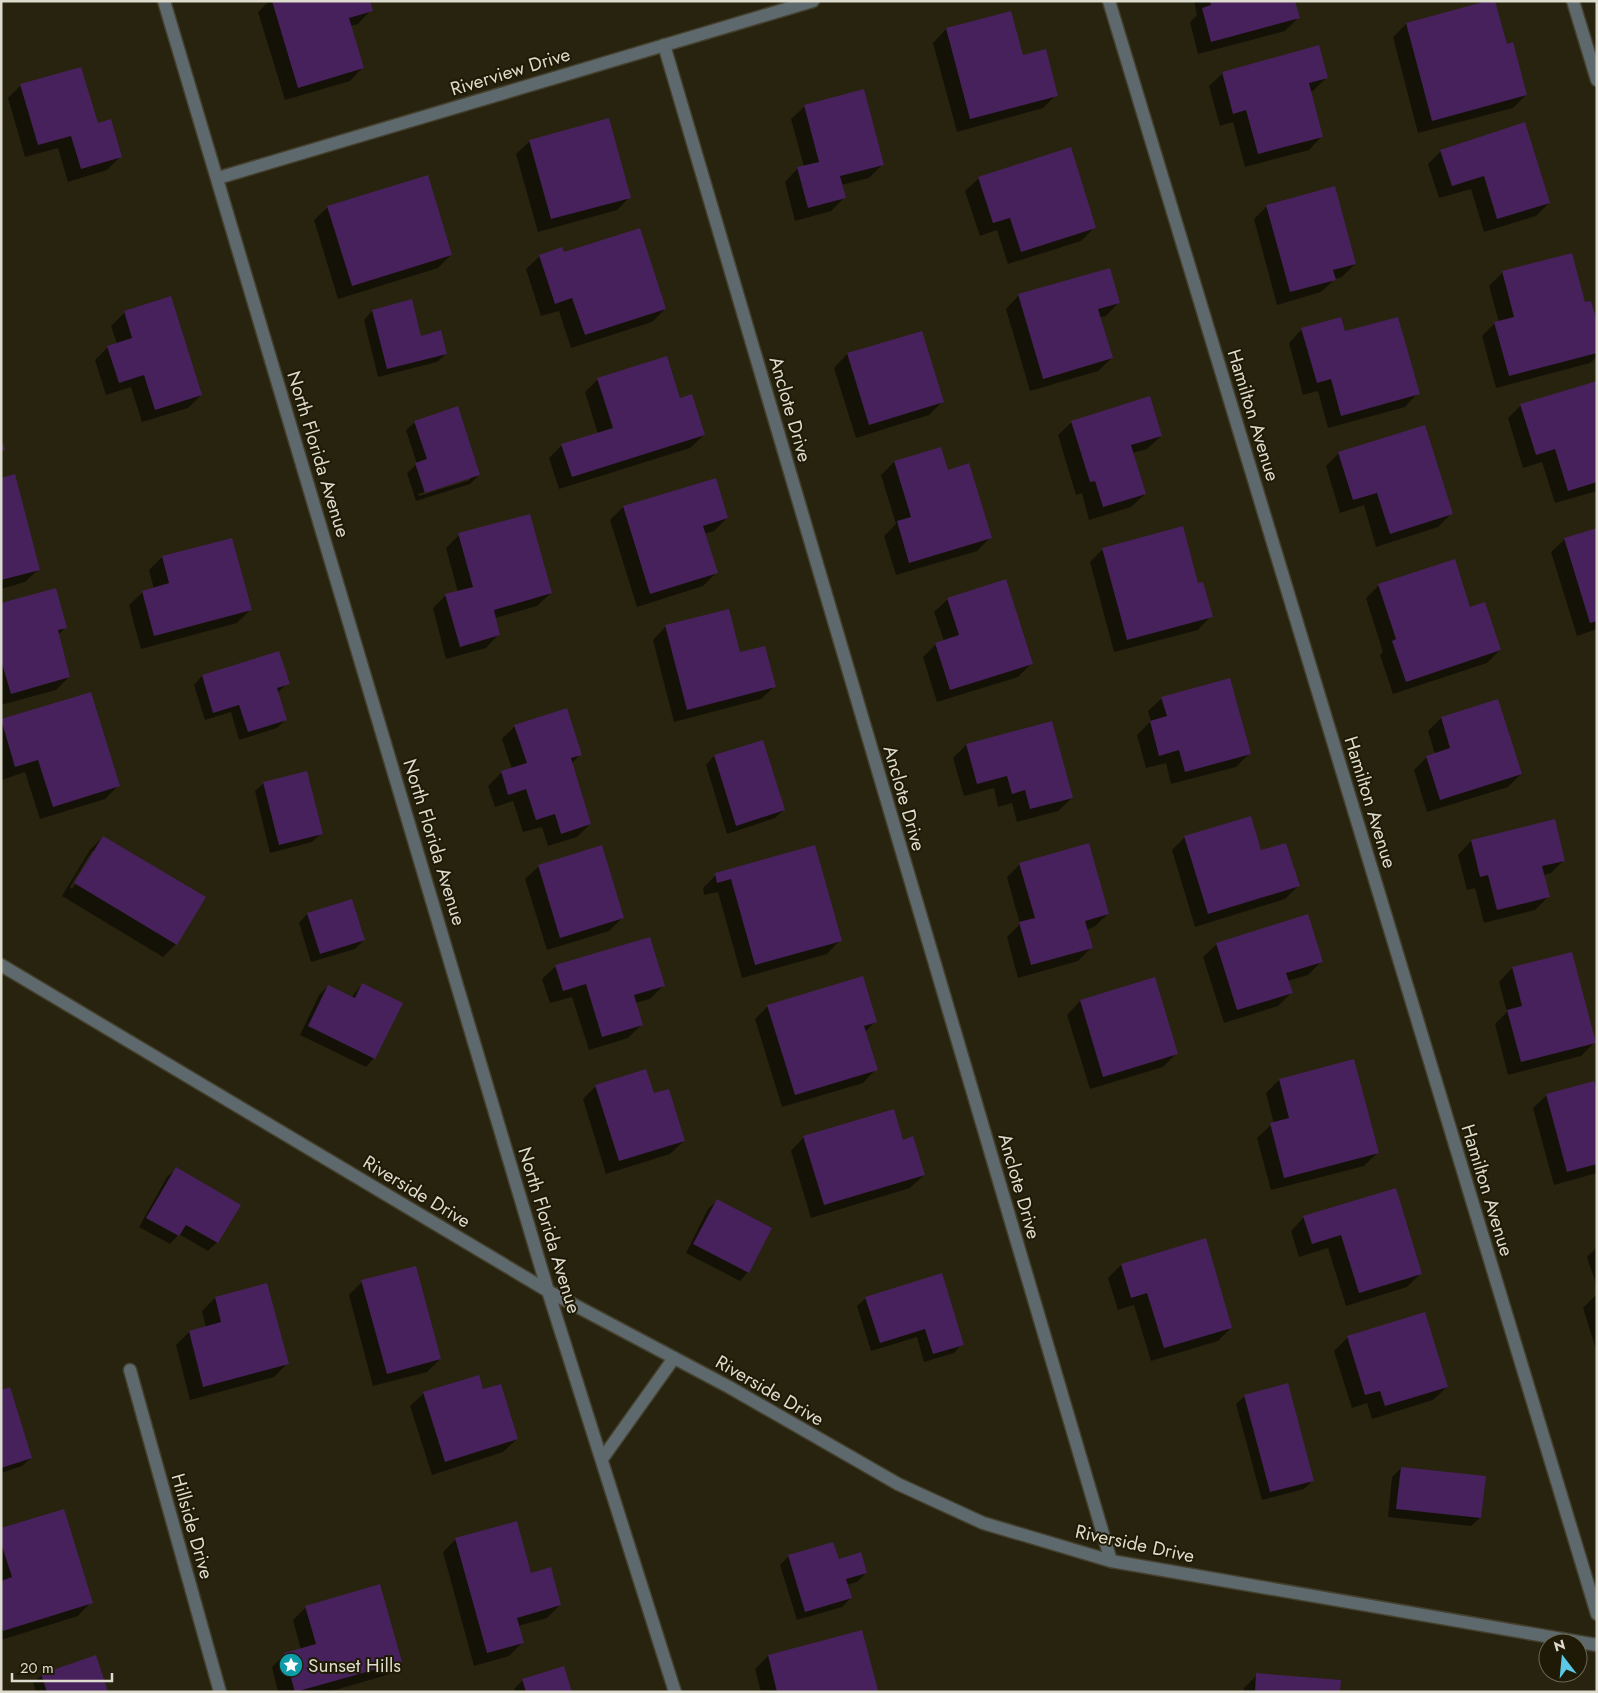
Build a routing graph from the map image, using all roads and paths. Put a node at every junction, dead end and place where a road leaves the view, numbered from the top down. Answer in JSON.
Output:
{"nodes":[{"id":1,"x":164,"y":1,"type":"edge"},
{"id":2,"x":813,"y":1,"type":"edge"},
{"id":3,"x":1109,"y":1,"type":"edge"},
{"id":4,"x":1573,"y":1,"type":"edge"},
{"id":5,"x":794,"y":4,"type":"edge"},
{"id":6,"x":664,"y":45,"type":"junction"},
{"id":7,"x":1597,"y":80,"type":"edge"},
{"id":8,"x":218,"y":178,"type":"junction"},
{"id":9,"x":1,"y":965,"type":"edge"},
{"id":10,"x":548,"y":1291,"type":"junction"},
{"id":11,"x":674,"y":1358,"type":"junction"},
{"id":12,"x":130,"y":1370,"type":"dead end"},
{"id":13,"x":602,"y":1458,"type":"junction"},
{"id":14,"x":1111,"y":1561,"type":"junction"},
{"id":15,"x":1597,"y":1614,"type":"edge"},
{"id":16,"x":1597,"y":1645,"type":"edge"},
{"id":17,"x":220,"y":1692,"type":"edge"},
{"id":18,"x":675,"y":1692,"type":"edge"}],
"edges":[{"from":1,"to":8,"type":"street","name":"North Florida Avenue"},
{"from":2,"to":5,"type":"street","name":"Riverview Drive"},
{"from":3,"to":15,"type":"street","name":"Hamilton Avenue"},
{"from":4,"to":7,"type":"street"},
{"from":5,"to":6,"type":"street","name":"Riverview Drive"},
{"from":6,"to":8,"type":"street","name":"Riverview Drive"},
{"from":6,"to":14,"type":"street","name":"Anclote Drive"},
{"from":8,"to":10,"type":"street","name":"North Florida Avenue"},
{"from":9,"to":10,"type":"street","name":"Riverside Drive"},
{"from":10,"to":11,"type":"street","name":"Riverside Drive"},
{"from":10,"to":13,"type":"street","name":"North Florida Avenue"},
{"from":11,"to":13,"type":"street"},
{"from":11,"to":14,"type":"street","name":"Riverside Drive"},
{"from":12,"to":17,"type":"street","name":"Hillside Drive"},
{"from":13,"to":18,"type":"street","name":"North Florida Avenue"},
{"from":14,"to":16,"type":"street","name":"Riverside Drive"}]}
